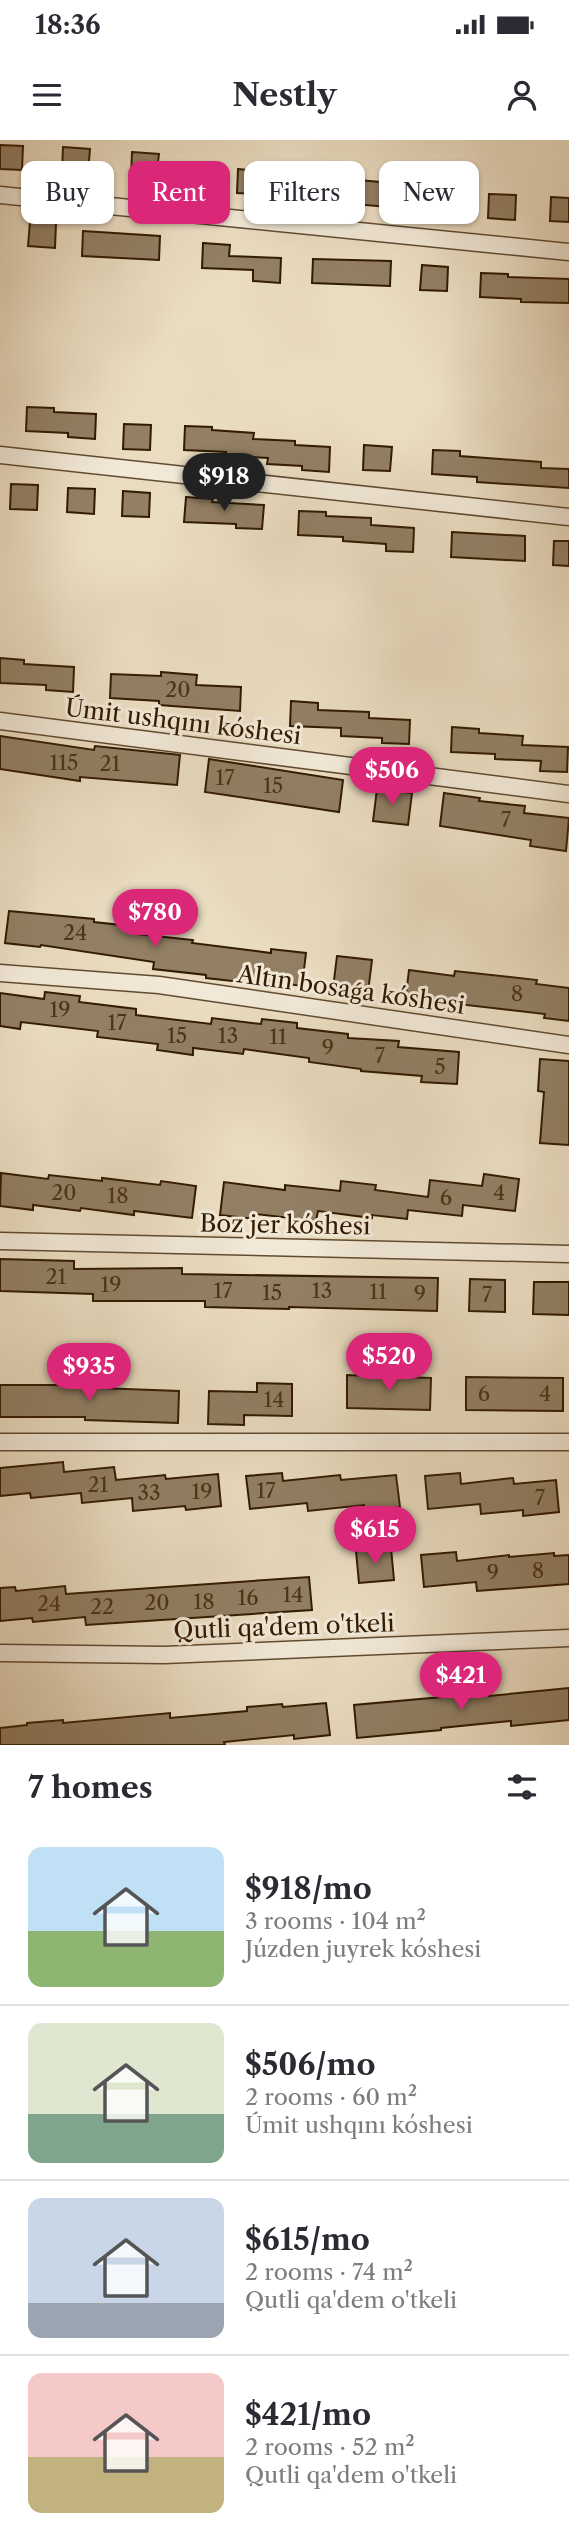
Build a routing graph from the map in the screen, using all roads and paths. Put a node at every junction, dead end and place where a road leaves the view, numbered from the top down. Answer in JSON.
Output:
{"nodes":[{"id":1,"x":0,"y":195,"type":"edge"},
{"id":2,"x":569,"y":251,"type":"edge"},
{"id":3,"x":0,"y":455,"type":"edge"},
{"id":4,"x":569,"y":517,"type":"edge"},
{"id":5,"x":0,"y":721,"type":"edge"},
{"id":6,"x":569,"y":794,"type":"edge"},
{"id":7,"x":0,"y":973,"type":"edge"},
{"id":8,"x":569,"y":1045,"type":"edge"},
{"id":9,"x":0,"y":1241,"type":"edge"},
{"id":10,"x":569,"y":1254,"type":"edge"},
{"id":11,"x":0,"y":1442,"type":"edge"},
{"id":12,"x":569,"y":1442,"type":"edge"},
{"id":13,"x":569,"y":1638,"type":"edge"},
{"id":14,"x":0,"y":1653,"type":"edge"}],
"edges":[{"from":1,"to":2,"type":"street"},
{"from":3,"to":4,"type":"street"},
{"from":5,"to":6,"type":"street","name":"Úmit ushqını kóshesi"},
{"from":7,"to":8,"type":"street","name":"Altın bosaǵa kóshesi"},
{"from":9,"to":10,"type":"street","name":"Boz jer kóshesi"},
{"from":11,"to":12,"type":"street"},
{"from":13,"to":14,"type":"street","name":"Qutli qa'dem o'tkeli"}]}
